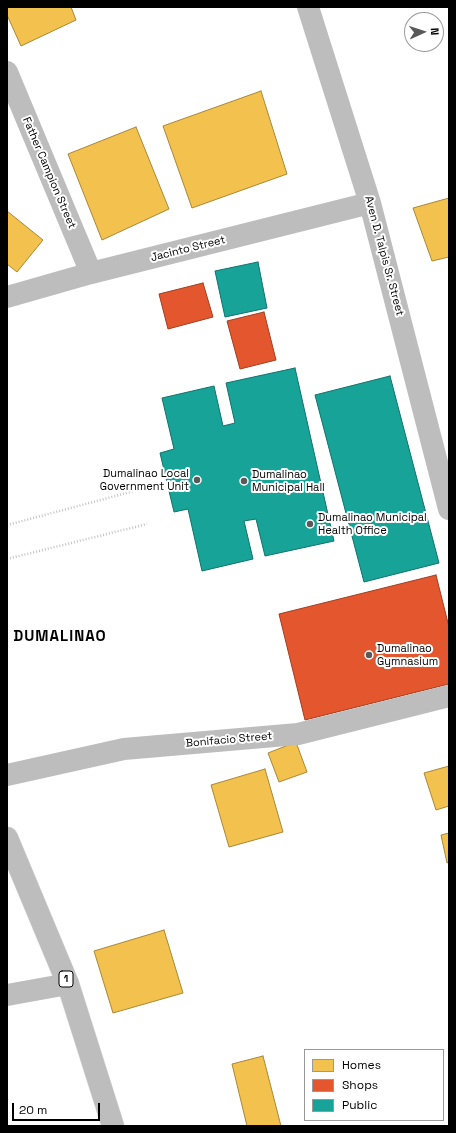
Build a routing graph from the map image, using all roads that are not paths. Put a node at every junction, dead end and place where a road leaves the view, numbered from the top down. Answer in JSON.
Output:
{"nodes":[{"id":1,"x":308,"y":7,"type":"edge"},
{"id":2,"x":7,"y":72,"type":"edge"},
{"id":3,"x":370,"y":203,"type":"junction"},
{"id":4,"x":91,"y":273,"type":"junction"},
{"id":5,"x":7,"y":297,"type":"edge"},
{"id":6,"x":449,"y":509,"type":"edge"},
{"id":7,"x":449,"y":696,"type":"edge"},
{"id":8,"x":7,"y":775,"type":"edge"},
{"id":9,"x":7,"y":838,"type":"edge"},
{"id":10,"x":68,"y":984,"type":"junction"},
{"id":11,"x":7,"y":995,"type":"edge"},
{"id":12,"x":113,"y":1126,"type":"edge"}],
"edges":[{"from":1,"to":3,"type":"main road","name":"Aven D. Talpis Sr. Street"},
{"from":2,"to":4,"type":"main road","name":"Father Campion Street"},
{"from":3,"to":4,"type":"main road","name":"Jacinto Street"},
{"from":3,"to":6,"type":"main road","name":"Aven D. Talpis Sr. Street"},
{"from":4,"to":5,"type":"main road","name":"Jacinto Street"},
{"from":7,"to":8,"type":"main road","name":"Bonifacio Street"},
{"from":9,"to":10,"type":"main road","number":"1"},
{"from":10,"to":11,"type":"main road"},
{"from":10,"to":12,"type":"main road","number":"1"}]}
